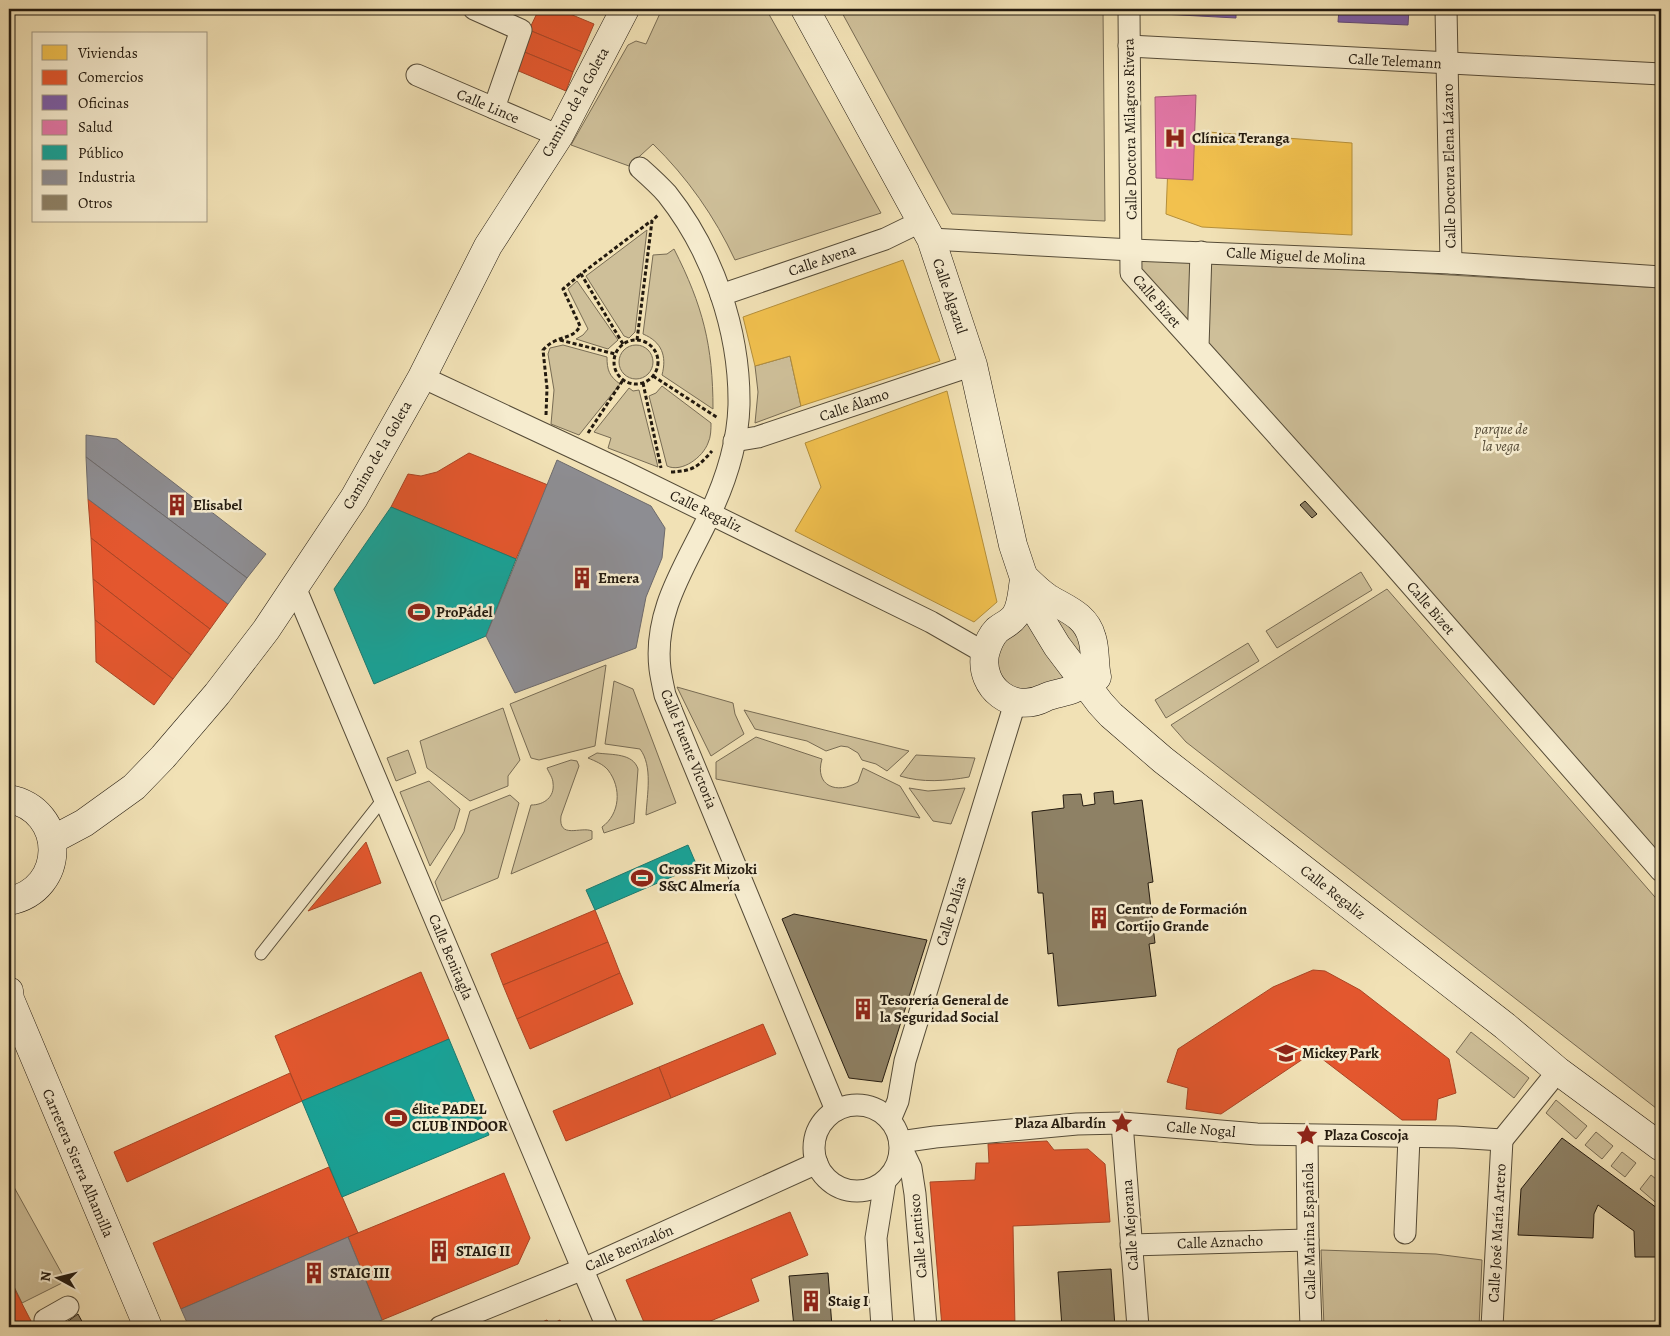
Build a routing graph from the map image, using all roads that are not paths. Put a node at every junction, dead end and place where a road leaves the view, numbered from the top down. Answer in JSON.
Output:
{"nodes":[{"id":1,"x":474,"y":9,"type":"edge"},
{"id":2,"x":625,"y":9,"type":"edge"},
{"id":3,"x":805,"y":9,"type":"edge"},
{"id":4,"x":1129,"y":9,"type":"edge"},
{"id":5,"x":1446,"y":9,"type":"edge"},
{"id":6,"x":1129,"y":46,"type":"junction"},
{"id":7,"x":1447,"y":64,"type":"junction"},
{"id":8,"x":1661,"y":74,"type":"edge"},
{"id":9,"x":417,"y":75,"type":"dead end"},
{"id":10,"x":494,"y":108,"type":"junction"},
{"id":11,"x":559,"y":136,"type":"junction"},
{"id":12,"x":640,"y":168,"type":"dead end"},
{"id":13,"x":926,"y":230,"type":"junction"},
{"id":14,"x":1132,"y":250,"type":"junction"},
{"id":15,"x":1201,"y":252,"type":"junction"},
{"id":16,"x":1451,"y":263,"type":"junction"},
{"id":17,"x":1661,"y":277,"type":"edge"},
{"id":18,"x":721,"y":295,"type":"junction"},
{"id":19,"x":1198,"y":347,"type":"junction"},
{"id":20,"x":974,"y":365,"type":"junction"},
{"id":21,"x":422,"y":377,"type":"junction"},
{"id":22,"x":724,"y":444,"type":"junction"},
{"id":23,"x":710,"y":513,"type":"junction"},
{"id":24,"x":1024,"y":577,"type":"junction"},
{"id":25,"x":295,"y":587,"type":"junction"},
{"id":26,"x":1045,"y":605,"type":"junction"},
{"id":27,"x":1011,"y":621,"type":"junction"},
{"id":28,"x":985,"y":653,"type":"junction"},
{"id":29,"x":1085,"y":684,"type":"junction"},
{"id":30,"x":1015,"y":703,"type":"junction"},
{"id":31,"x":384,"y":798,"type":"junction"},
{"id":32,"x":9,"y":799,"type":"edge"},
{"id":33,"x":52,"y":840,"type":"junction"},
{"id":34,"x":1661,"y":870,"type":"edge"},
{"id":35,"x":9,"y":901,"type":"edge"},
{"id":36,"x":261,"y":954,"type":"dead end"},
{"id":37,"x":9,"y":995,"type":"edge"},
{"id":38,"x":1558,"y":1071,"type":"junction"},
{"id":39,"x":836,"y":1110,"type":"junction"},
{"id":40,"x":890,"y":1120,"type":"junction"},
{"id":41,"x":1122,"y":1123,"type":"junction"},
{"id":42,"x":1307,"y":1135,"type":"junction"},
{"id":43,"x":1409,"y":1137,"type":"junction"},
{"id":44,"x":1502,"y":1140,"type":"junction"},
{"id":45,"x":900,"y":1144,"type":"junction"},
{"id":46,"x":1661,"y":1147,"type":"edge"},
{"id":47,"x":817,"y":1164,"type":"junction"},
{"id":48,"x":884,"y":1182,"type":"junction"},
{"id":49,"x":858,"y":1192,"type":"junction"},
{"id":50,"x":1405,"y":1234,"type":"dead end"},
{"id":51,"x":876,"y":1238,"type":"junction"},
{"id":52,"x":1308,"y":1240,"type":"junction"},
{"id":53,"x":1132,"y":1245,"type":"junction"},
{"id":54,"x":583,"y":1268,"type":"junction"},
{"id":55,"x":68,"y":1307,"type":"dead end"},
{"id":56,"x":48,"y":1327,"type":"edge"},
{"id":57,"x":148,"y":1327,"type":"edge"},
{"id":58,"x":440,"y":1327,"type":"edge"},
{"id":59,"x":607,"y":1327,"type":"edge"},
{"id":60,"x":882,"y":1327,"type":"edge"},
{"id":61,"x":926,"y":1327,"type":"edge"},
{"id":62,"x":1138,"y":1327,"type":"edge"},
{"id":63,"x":1311,"y":1327,"type":"edge"},
{"id":64,"x":1492,"y":1327,"type":"edge"}],
"edges":[{"from":1,"to":10,"type":"street"},
{"from":2,"to":11,"type":"street","name":"Camino de la Goleta"},
{"from":3,"to":13,"type":"street","name":"Calle Algazul"},
{"from":4,"to":6,"type":"street","name":"Calle Doctora Milagros Rivera"},
{"from":5,"to":7,"type":"street","name":"Calle Doctora Elena Lázaro"},
{"from":6,"to":7,"type":"street","name":"Calle Telemann"},
{"from":6,"to":14,"type":"street","name":"Calle Doctora Milagros Rivera"},
{"from":7,"to":8,"type":"street","name":"Calle Telemann"},
{"from":7,"to":16,"type":"street","name":"Calle Doctora Elena Lázaro"},
{"from":9,"to":10,"type":"street","name":"Calle Lince"},
{"from":10,"to":11,"type":"street","name":"Calle Lince"},
{"from":11,"to":21,"type":"street","name":"Camino de la Goleta"},
{"from":12,"to":18,"type":"street","name":"Calle Fuente Victoria"},
{"from":13,"to":14,"type":"street","name":"Calle Miguel de Molina"},
{"from":13,"to":18,"type":"street","name":"Calle Avena"},
{"from":13,"to":20,"type":"street","name":"Calle Algazul"},
{"from":14,"to":15,"type":"street","name":"Calle Miguel de Molina"},
{"from":14,"to":19,"type":"street","name":"Calle Bizet"},
{"from":15,"to":16,"type":"street","name":"Calle Miguel de Molina"},
{"from":15,"to":19,"type":"street","name":"Calle Bizet"},
{"from":16,"to":17,"type":"street","name":"Calle Miguel de Molina"},
{"from":18,"to":22,"type":"street","name":"Calle Fuente Victoria"},
{"from":19,"to":34,"type":"street","name":"Calle Bizet"},
{"from":20,"to":22,"type":"street","name":"Calle Álamo"},
{"from":20,"to":24,"type":"street","name":"Calle Algazul"},
{"from":21,"to":23,"type":"street","name":"Calle Regaliz"},
{"from":21,"to":25,"type":"street","name":"Camino de la Goleta"},
{"from":22,"to":23,"type":"street","name":"Calle Fuente Victoria"},
{"from":23,"to":28,"type":"street","name":"Calle Regaliz"},
{"from":23,"to":39,"type":"street","name":"Calle Fuente Victoria"},
{"from":24,"to":26,"type":"street","name":"Calle Algazul"},
{"from":24,"to":27,"type":"street"},
{"from":25,"to":31,"type":"street","name":"Calle Benitagla"},
{"from":25,"to":33,"type":"street","name":"Camino de la Goleta"},
{"from":26,"to":27,"type":"street"},
{"from":26,"to":29,"type":"street","name":"Calle Regaliz"},
{"from":26,"to":29,"type":"street"},
{"from":27,"to":28,"type":"street"},
{"from":28,"to":30,"type":"street"},
{"from":29,"to":30,"type":"street"},
{"from":29,"to":38,"type":"street","name":"Calle Regaliz"},
{"from":30,"to":40,"type":"street","name":"Calle Dalías"},
{"from":31,"to":36,"type":"lane"},
{"from":31,"to":54,"type":"street","name":"Calle Benitagla"},
{"from":32,"to":33,"type":"street"},
{"from":33,"to":35,"type":"street"},
{"from":37,"to":57,"type":"street","name":"Carretera Sierra Alhamilla"},
{"from":38,"to":44,"type":"street"},
{"from":38,"to":46,"type":"street","name":"Calle Regaliz"},
{"from":39,"to":40,"type":"street"},
{"from":39,"to":47,"type":"street"},
{"from":40,"to":45,"type":"street"},
{"from":41,"to":42,"type":"street","name":"Calle Nogal"},
{"from":41,"to":45,"type":"street","name":"Calle Nogal"},
{"from":41,"to":53,"type":"street","name":"Calle Mejorana"},
{"from":42,"to":43,"type":"street","name":"Calle Nogal"},
{"from":42,"to":52,"type":"street","name":"Calle Marina Española"},
{"from":43,"to":44,"type":"street","name":"Calle Nogal"},
{"from":43,"to":50,"type":"street"},
{"from":44,"to":64,"type":"street","name":"Calle José María Artero"},
{"from":45,"to":48,"type":"street"},
{"from":45,"to":61,"type":"street","name":"Calle Lentisco"},
{"from":47,"to":49,"type":"street"},
{"from":47,"to":54,"type":"street","name":"Calle Benizalón"},
{"from":48,"to":49,"type":"street"},
{"from":48,"to":51,"type":"street","name":"Calle Lentisco"},
{"from":49,"to":51,"type":"street","name":"Calle Lentisco"},
{"from":51,"to":60,"type":"street","name":"Calle Lentisco"},
{"from":52,"to":53,"type":"street","name":"Calle Aznacho"},
{"from":52,"to":63,"type":"street","name":"Calle Marina Española"},
{"from":53,"to":62,"type":"street","name":"Calle Mejorana"},
{"from":54,"to":58,"type":"street","name":"Calle Benizalón"},
{"from":54,"to":59,"type":"street","name":"Calle Benitagla"},
{"from":55,"to":56,"type":"street"}]}
